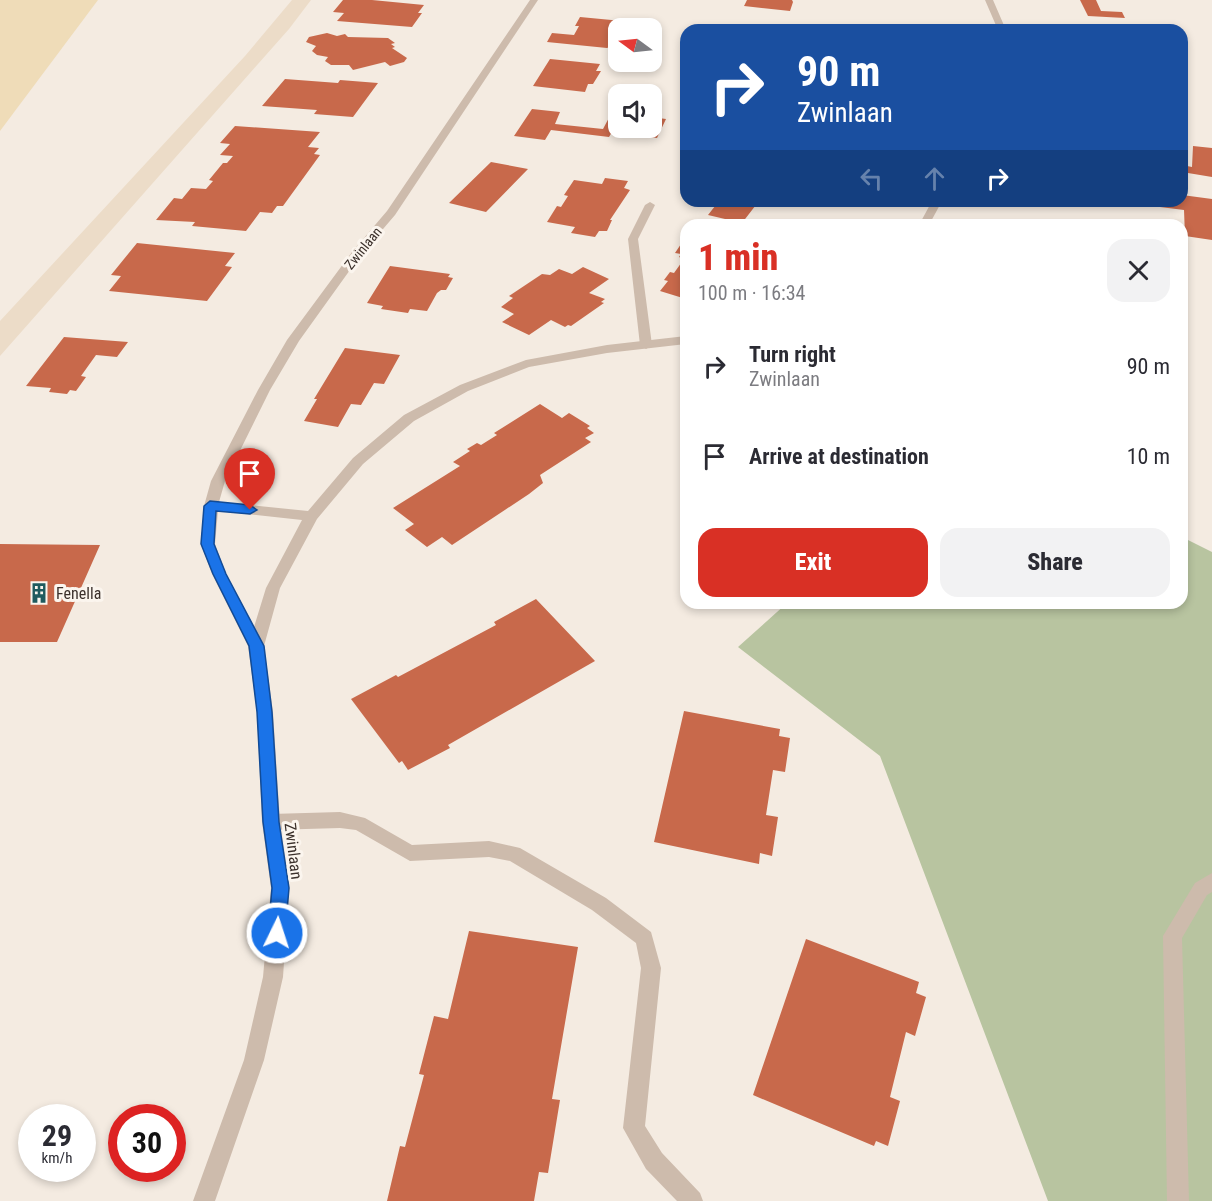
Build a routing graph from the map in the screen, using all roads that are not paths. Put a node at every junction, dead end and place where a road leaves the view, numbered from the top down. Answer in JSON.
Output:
{"nodes":[{"id":1,"x":534,"y":0,"type":"edge"},
{"id":2,"x":989,"y":0,"type":"edge"},
{"id":3,"x":999,"y":24,"type":"edge"},
{"id":4,"x":650,"y":205,"type":"dead end"},
{"id":5,"x":680,"y":341,"type":"edge"},
{"id":6,"x":646,"y":345,"type":"junction"},
{"id":7,"x":210,"y":506,"type":"junction"},
{"id":8,"x":311,"y":516,"type":"junction"},
{"id":9,"x":256,"y":646,"type":"junction"},
{"id":10,"x":271,"y":822,"type":"junction"},
{"id":11,"x":1212,"y":880,"type":"edge"},
{"id":12,"x":204,"y":1201,"type":"edge"},
{"id":13,"x":692,"y":1201,"type":"edge"},
{"id":14,"x":1178,"y":1201,"type":"edge"}],
"edges":[{"from":1,"to":7,"type":"street","name":"Zwinlaan"},
{"from":2,"to":3,"type":"street"},
{"from":4,"to":6,"type":"street"},
{"from":5,"to":6,"type":"street"},
{"from":6,"to":8,"type":"street"},
{"from":7,"to":8,"type":"street"},
{"from":7,"to":9,"type":"street","name":"Zwinlaan"},
{"from":8,"to":9,"type":"street"},
{"from":9,"to":10,"type":"street","name":"Zwinlaan"},
{"from":10,"to":12,"type":"street","name":"Zwinlaan"},
{"from":10,"to":13,"type":"street"},
{"from":11,"to":14,"type":"street"}]}
